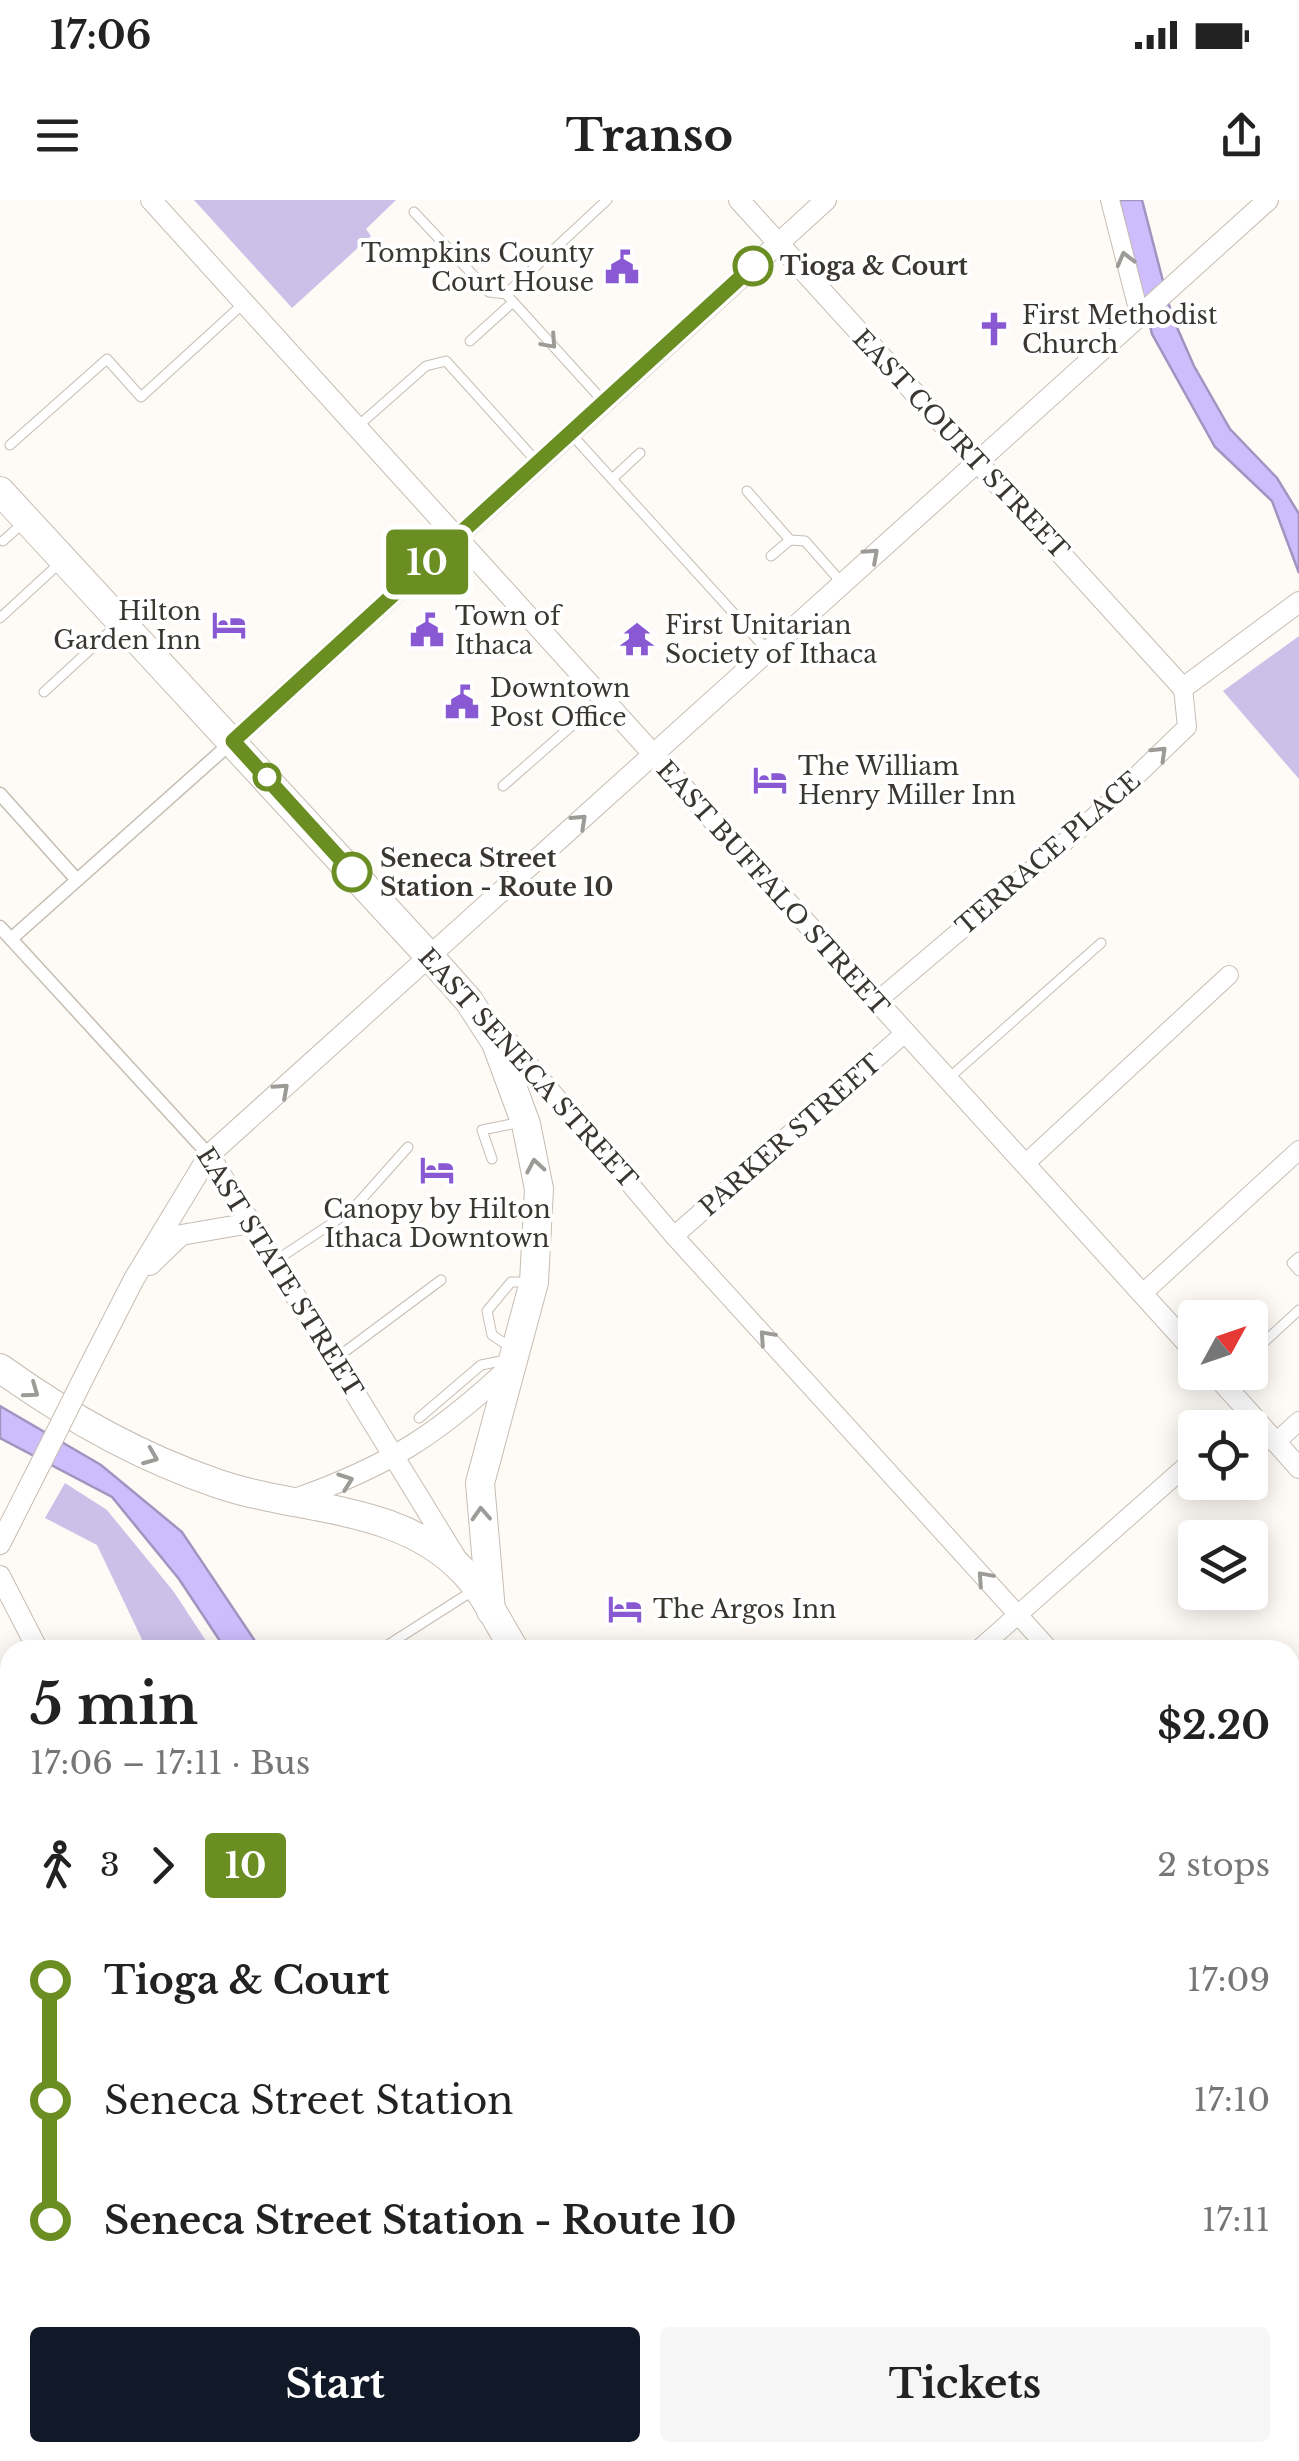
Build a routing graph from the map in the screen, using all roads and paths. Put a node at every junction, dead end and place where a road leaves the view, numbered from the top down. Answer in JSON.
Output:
{"nodes":[{"id":1,"x":151,"y":200,"type":"edge"},
{"id":2,"x":607,"y":200,"type":"edge"},
{"id":3,"x":738,"y":200,"type":"edge"},
{"id":4,"x":826,"y":200,"type":"edge"},
{"id":5,"x":1110,"y":200,"type":"edge"},
{"id":6,"x":1268,"y":200,"type":"edge"},
{"id":7,"x":414,"y":212,"type":"dead end"},
{"id":8,"x":778,"y":244,"type":"junction"},
{"id":9,"x":510,"y":298,"type":"junction"},
{"id":10,"x":244,"y":303,"type":"junction"},
{"id":11,"x":1140,"y":317,"type":"junction"},
{"id":12,"x":470,"y":341,"type":"dead end"},
{"id":13,"x":604,"y":402,"type":"junction"},
{"id":14,"x":356,"y":428,"type":"junction"},
{"id":15,"x":570,"y":432,"type":"junction"},
{"id":16,"x":10,"y":445,"type":"dead end"},
{"id":17,"x":640,"y":453,"type":"dead end"},
{"id":18,"x":977,"y":460,"type":"junction"},
{"id":19,"x":538,"y":462,"type":"junction"},
{"id":20,"x":612,"y":479,"type":"junction"},
{"id":21,"x":747,"y":490,"type":"dead end"},
{"id":22,"x":12,"y":508,"type":"edge"},
{"id":23,"x":456,"y":536,"type":"junction"},
{"id":24,"x":790,"y":540,"type":"junction"},
{"id":25,"x":3,"y":542,"type":"dead end"},
{"id":26,"x":771,"y":556,"type":"dead end"},
{"id":27,"x":64,"y":560,"type":"junction"},
{"id":28,"x":842,"y":583,"type":"junction"},
{"id":29,"x":1299,"y":602,"type":"edge"},
{"id":30,"x":0,"y":618,"type":"edge"},
{"id":31,"x":122,"y":621,"type":"junction"},
{"id":32,"x":768,"y":650,"type":"junction"},
{"id":33,"x":1184,"y":688,"type":"junction"},
{"id":34,"x":44,"y":692,"type":"dead end"},
{"id":35,"x":603,"y":698,"type":"junction"},
{"id":36,"x":233,"y":741,"type":"junction"},
{"id":37,"x":652,"y":754,"type":"junction"},
{"id":38,"x":503,"y":786,"type":"dead end"},
{"id":39,"x":0,"y":794,"type":"edge"},
{"id":40,"x":76,"y":880,"type":"junction"},
{"id":41,"x":0,"y":928,"type":"edge"},
{"id":42,"x":10,"y":939,"type":"junction"},
{"id":43,"x":1101,"y":944,"type":"dead end"},
{"id":44,"x":430,"y":957,"type":"junction"},
{"id":45,"x":1229,"y":976,"type":"dead end"},
{"id":46,"x":469,"y":1002,"type":"junction"},
{"id":47,"x":876,"y":1002,"type":"junction"},
{"id":48,"x":905,"y":1033,"type":"junction"},
{"id":49,"x":947,"y":1079,"type":"junction"},
{"id":50,"x":524,"y":1121,"type":"junction"},
{"id":51,"x":408,"y":1147,"type":"dead end"},
{"id":52,"x":1299,"y":1150,"type":"edge"},
{"id":53,"x":209,"y":1155,"type":"junction"},
{"id":54,"x":492,"y":1159,"type":"dead end"},
{"id":55,"x":1025,"y":1164,"type":"junction"},
{"id":56,"x":251,"y":1222,"type":"junction"},
{"id":57,"x":674,"y":1236,"type":"junction"},
{"id":58,"x":1299,"y":1257,"type":"edge"},
{"id":59,"x":276,"y":1261,"type":"junction"},
{"id":60,"x":1299,"y":1271,"type":"edge"},
{"id":61,"x":134,"y":1280,"type":"junction"},
{"id":62,"x":440,"y":1280,"type":"dead end"},
{"id":63,"x":534,"y":1282,"type":"junction"},
{"id":64,"x":1142,"y":1294,"type":"junction"},
{"id":65,"x":1299,"y":1310,"type":"edge"},
{"id":66,"x":1178,"y":1333,"type":"edge"},
{"id":67,"x":1268,"y":1338,"type":"edge"},
{"id":68,"x":514,"y":1358,"type":"junction"},
{"id":69,"x":336,"y":1359,"type":"junction"},
{"id":70,"x":0,"y":1368,"type":"edge"},
{"id":71,"x":419,"y":1418,"type":"dead end"},
{"id":72,"x":1299,"y":1421,"type":"edge"},
{"id":73,"x":1268,"y":1434,"type":"edge"},
{"id":74,"x":1275,"y":1442,"type":"junction"},
{"id":75,"x":394,"y":1458,"type":"junction"},
{"id":76,"x":1299,"y":1468,"type":"edge"},
{"id":77,"x":1178,"y":1473,"type":"edge"},
{"id":78,"x":296,"y":1499,"type":"junction"},
{"id":79,"x":4,"y":1536,"type":"edge"},
{"id":80,"x":0,"y":1576,"type":"edge"},
{"id":81,"x":477,"y":1590,"type":"junction"},
{"id":82,"x":1018,"y":1615,"type":"junction"},
{"id":83,"x":33,"y":1640,"type":"edge"},
{"id":84,"x":396,"y":1640,"type":"edge"},
{"id":85,"x":509,"y":1640,"type":"edge"},
{"id":86,"x":989,"y":1640,"type":"edge"},
{"id":87,"x":1041,"y":1640,"type":"edge"}],
"edges":[{"from":1,"to":10,"type":"street","name":"EAST BUFFALO STREET"},
{"from":2,"to":9,"type":"lane"},
{"from":3,"to":8,"type":"street","name":"EAST COURT STREET"},
{"from":4,"to":8,"type":"street"},
{"from":11,"to":5,"type":"street","one_way":true},
{"from":6,"to":11,"type":"street"},
{"from":7,"to":9,"type":"lane"},
{"from":8,"to":13,"type":"street"},
{"from":8,"to":18,"type":"street","name":"EAST COURT STREET"},
{"from":9,"to":12,"type":"lane"},
{"from":9,"to":13,"type":"lane","one_way":true},
{"from":10,"to":14,"type":"street","name":"EAST BUFFALO STREET"},
{"from":10,"to":16,"type":"lane"},
{"from":11,"to":18,"type":"street"},
{"from":13,"to":15,"type":"street"},
{"from":14,"to":19,"type":"lane"},
{"from":14,"to":23,"type":"street","name":"EAST BUFFALO STREET"},
{"from":15,"to":19,"type":"street"},
{"from":15,"to":20,"type":"lane"},
{"from":17,"to":20,"type":"lane"},
{"from":28,"to":18,"type":"street","one_way":true},
{"from":18,"to":33,"type":"street","name":"EAST COURT STREET"},
{"from":19,"to":23,"type":"street"},
{"from":20,"to":32,"type":"lane"},
{"from":21,"to":24,"type":"lane"},
{"from":22,"to":25,"type":"lane"},
{"from":22,"to":27,"type":"highway","name":"EAST SENECA STREET"},
{"from":23,"to":35,"type":"street","name":"EAST BUFFALO STREET"},
{"from":23,"to":36,"type":"street"},
{"from":24,"to":26,"type":"lane"},
{"from":24,"to":28,"type":"lane"},
{"from":27,"to":30,"type":"lane"},
{"from":27,"to":31,"type":"highway","name":"EAST SENECA STREET"},
{"from":28,"to":32,"type":"street"},
{"from":29,"to":33,"type":"street"},
{"from":31,"to":34,"type":"lane"},
{"from":31,"to":36,"type":"highway","name":"EAST SENECA STREET"},
{"from":32,"to":37,"type":"street"},
{"from":47,"to":33,"type":"street","name":"TERRACE PLACE","one_way":true},
{"from":35,"to":37,"type":"street","name":"EAST BUFFALO STREET"},
{"from":35,"to":38,"type":"lane"},
{"from":36,"to":40,"type":"street"},
{"from":36,"to":44,"type":"highway","name":"EAST SENECA STREET"},
{"from":44,"to":37,"type":"street","one_way":true},
{"from":37,"to":47,"type":"street","name":"EAST BUFFALO STREET"},
{"from":39,"to":40,"type":"street"},
{"from":40,"to":42,"type":"street"},
{"from":41,"to":42,"type":"street","name":"EAST STATE STREET"},
{"from":42,"to":53,"type":"street","name":"EAST STATE STREET"},
{"from":43,"to":49,"type":"lane"},
{"from":44,"to":46,"type":"highway","name":"EAST SENECA STREET"},
{"from":53,"to":44,"type":"street","one_way":true},
{"from":45,"to":55,"type":"street"},
{"from":46,"to":50,"type":"highway"},
{"from":46,"to":57,"type":"street","name":"EAST SENECA STREET"},
{"from":47,"to":48,"type":"street","name":"EAST BUFFALO STREET"},
{"from":48,"to":49,"type":"street","name":"EAST BUFFALO STREET"},
{"from":48,"to":57,"type":"street","name":"PARKER STREET"},
{"from":49,"to":55,"type":"street","name":"EAST BUFFALO STREET"},
{"from":50,"to":54,"type":"lane"},
{"from":63,"to":50,"type":"highway","one_way":true},
{"from":51,"to":59,"type":"lane"},
{"from":52,"to":64,"type":"street"},
{"from":53,"to":56,"type":"street","name":"EAST STATE STREET"},
{"from":53,"to":61,"type":"street"},
{"from":55,"to":64,"type":"street","name":"EAST BUFFALO STREET"},
{"from":56,"to":59,"type":"street","name":"EAST STATE STREET"},
{"from":56,"to":61,"type":"street"},
{"from":82,"to":57,"type":"street","name":"EAST SENECA STREET","one_way":true},
{"from":58,"to":60,"type":"lane"},
{"from":59,"to":69,"type":"street","name":"EAST STATE STREET"},
{"from":61,"to":79,"type":"street","bridge":true},
{"from":62,"to":69,"type":"lane"},
{"from":63,"to":68,"type":"highway"},
{"from":63,"to":68,"type":"lane"},
{"from":64,"to":66,"type":"street","name":"EAST BUFFALO STREET"},
{"from":65,"to":67,"type":"lane"},
{"from":68,"to":71,"type":"lane"},
{"from":68,"to":75,"type":"street"},
{"from":81,"to":68,"type":"highway","one_way":true},
{"from":69,"to":75,"type":"street","name":"EAST STATE STREET"},
{"from":70,"to":78,"type":"highway","one_way":true},
{"from":72,"to":74,"type":"street"},
{"from":73,"to":74,"type":"street"},
{"from":74,"to":76,"type":"street"},
{"from":78,"to":75,"type":"street","one_way":true},
{"from":75,"to":81,"type":"street","name":"EAST STATE STREET"},
{"from":77,"to":82,"type":"street"},
{"from":78,"to":81,"type":"highway"},
{"from":80,"to":83,"type":"street"},
{"from":81,"to":84,"type":"lane"},
{"from":81,"to":85,"type":"highway","name":"EAST STATE STREET"},
{"from":82,"to":86,"type":"street"},
{"from":82,"to":87,"type":"street","name":"EAST SENECA STREET"}]}
